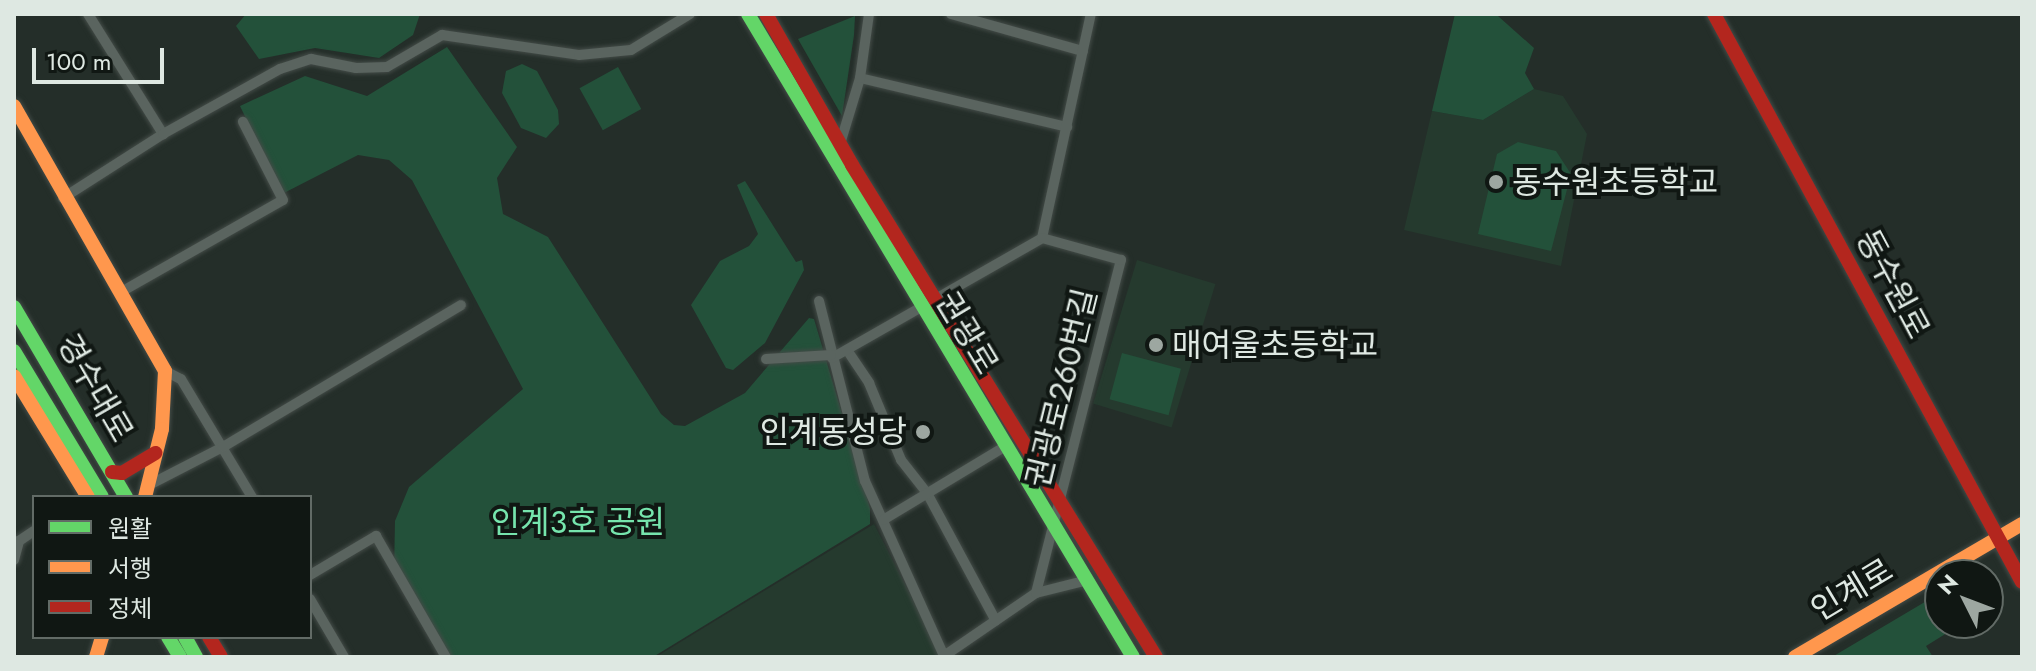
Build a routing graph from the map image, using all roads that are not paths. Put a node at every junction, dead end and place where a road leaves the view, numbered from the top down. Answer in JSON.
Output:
{"nodes":[{"id":1,"x":88,"y":14,"type":"edge"},
{"id":2,"x":690,"y":14,"type":"edge"},
{"id":3,"x":746,"y":14,"type":"edge"},
{"id":4,"x":869,"y":14,"type":"edge"},
{"id":5,"x":951,"y":14,"type":"edge"},
{"id":6,"x":1091,"y":14,"type":"edge"},
{"id":7,"x":1714,"y":14,"type":"edge"},
{"id":8,"x":767,"y":16,"type":"edge"},
{"id":9,"x":1083,"y":51,"type":"junction"},
{"id":10,"x":860,"y":78,"type":"junction"},
{"id":11,"x":14,"y":106,"type":"edge"},
{"id":12,"x":243,"y":122,"type":"dead end"},
{"id":13,"x":1067,"y":127,"type":"junction"},
{"id":14,"x":163,"y":134,"type":"junction"},
{"id":15,"x":840,"y":144,"type":"junction"},
{"id":16,"x":63,"y":198,"type":"junction"},
{"id":17,"x":1042,"y":238,"type":"junction"},
{"id":18,"x":121,"y":292,"type":"junction"},
{"id":19,"x":819,"y":301,"type":"dead end"},
{"id":20,"x":936,"y":301,"type":"junction"},
{"id":21,"x":461,"y":305,"type":"dead end"},
{"id":22,"x":14,"y":307,"type":"edge"},
{"id":23,"x":921,"y":310,"type":"junction"},
{"id":24,"x":14,"y":324,"type":"edge"},
{"id":25,"x":847,"y":350,"type":"junction"},
{"id":26,"x":14,"y":351,"type":"edge"},
{"id":27,"x":832,"y":357,"type":"junction"},
{"id":28,"x":766,"y":359,"type":"dead end"},
{"id":29,"x":165,"y":371,"type":"junction"},
{"id":30,"x":14,"y":376,"type":"edge"},
{"id":31,"x":223,"y":447,"type":"junction"},
{"id":32,"x":1004,"y":447,"type":"junction"},
{"id":33,"x":155,"y":453,"type":"junction"},
{"id":34,"x":112,"y":472,"type":"junction"},
{"id":35,"x":146,"y":492,"type":"edge"},
{"id":36,"x":927,"y":493,"type":"junction"},
{"id":37,"x":86,"y":495,"type":"edge"},
{"id":38,"x":101,"y":495,"type":"edge"},
{"id":39,"x":115,"y":495,"type":"edge"},
{"id":40,"x":125,"y":495,"type":"edge"},
{"id":41,"x":251,"y":495,"type":"edge"},
{"id":42,"x":1060,"y":505,"type":"junction"},
{"id":43,"x":883,"y":520,"type":"junction"},
{"id":44,"x":2022,"y":524,"type":"edge"},
{"id":45,"x":1054,"y":529,"type":"junction"},
{"id":46,"x":16,"y":537,"type":"edge"},
{"id":47,"x":1998,"y":537,"type":"junction"},
{"id":48,"x":14,"y":560,"type":"edge"},
{"id":49,"x":312,"y":574,"type":"edge"},
{"id":50,"x":1088,"y":580,"type":"junction"},
{"id":51,"x":2022,"y":582,"type":"edge"},
{"id":52,"x":1036,"y":593,"type":"junction"},
{"id":53,"x":312,"y":602,"type":"edge"},
{"id":54,"x":996,"y":621,"type":"junction"},
{"id":55,"x":169,"y":639,"type":"edge"},
{"id":56,"x":186,"y":639,"type":"edge"},
{"id":57,"x":209,"y":639,"type":"edge"},
{"id":58,"x":180,"y":657,"type":"edge"},
{"id":59,"x":196,"y":657,"type":"edge"},
{"id":60,"x":221,"y":657,"type":"edge"},
{"id":61,"x":344,"y":657,"type":"edge"},
{"id":62,"x":446,"y":657,"type":"edge"},
{"id":63,"x":1133,"y":657,"type":"edge"},
{"id":64,"x":1156,"y":657,"type":"edge"},
{"id":65,"x":1795,"y":657,"type":"edge"}],
"edges":[{"from":1,"to":14,"type":"street"},
{"from":2,"to":14,"type":"street"},
{"from":3,"to":23,"type":"street","name":"권광로"},
{"from":4,"to":10,"type":"street"},
{"from":5,"to":9,"type":"street"},
{"from":6,"to":9,"type":"street"},
{"from":7,"to":47,"type":"street","name":"동수원로"},
{"from":8,"to":15,"type":"street","name":"권광로"},
{"from":9,"to":13,"type":"street"},
{"from":10,"to":13,"type":"street"},
{"from":10,"to":15,"type":"street"},
{"from":11,"to":16,"type":"street"},
{"from":12,"to":18,"type":"street"},
{"from":13,"to":17,"type":"street"},
{"from":14,"to":16,"type":"street"},
{"from":15,"to":20,"type":"street","name":"권광로"},
{"from":16,"to":18,"type":"street"},
{"from":17,"to":20,"type":"street"},
{"from":17,"to":42,"type":"street","name":"권광로260번길"},
{"from":18,"to":29,"type":"street"},
{"from":19,"to":27,"type":"street"},
{"from":20,"to":23,"type":"street"},
{"from":20,"to":42,"type":"street","name":"권광로"},
{"from":21,"to":31,"type":"street"},
{"from":22,"to":34,"type":"street","name":"경수대로"},
{"from":23,"to":25,"type":"street"},
{"from":23,"to":32,"type":"street","name":"권광로"},
{"from":24,"to":39,"type":"street"},
{"from":25,"to":27,"type":"street"},
{"from":25,"to":36,"type":"street"},
{"from":26,"to":38,"type":"street"},
{"from":27,"to":28,"type":"street"},
{"from":27,"to":43,"type":"street"},
{"from":29,"to":31,"type":"street"},
{"from":29,"to":33,"type":"street"},
{"from":30,"to":37,"type":"street","name":"경수대로"},
{"from":31,"to":35,"type":"street"},
{"from":31,"to":41,"type":"street"},
{"from":32,"to":36,"type":"street"},
{"from":32,"to":45,"type":"street","name":"권광로"},
{"from":33,"to":34,"type":"street"},
{"from":33,"to":35,"type":"street"},
{"from":34,"to":40,"type":"street","name":"경수대로"},
{"from":36,"to":43,"type":"street"},
{"from":36,"to":54,"type":"street"},
{"from":42,"to":45,"type":"street","name":"권광로260번길"},
{"from":42,"to":64,"type":"street","name":"권광로"},
{"from":43,"to":54,"type":"street"},
{"from":44,"to":47,"type":"street","name":"인계로"},
{"from":45,"to":50,"type":"street","name":"권광로"},
{"from":45,"to":52,"type":"street","name":"권광로260번길"},
{"from":46,"to":48,"type":"street"},
{"from":47,"to":51,"type":"street","name":"동수원로"},
{"from":47,"to":65,"type":"street","name":"인계로"},
{"from":49,"to":62,"type":"street"},
{"from":50,"to":52,"type":"street"},
{"from":50,"to":63,"type":"street","name":"권광로"},
{"from":52,"to":54,"type":"street"},
{"from":53,"to":61,"type":"street"},
{"from":55,"to":58,"type":"street"},
{"from":56,"to":59,"type":"street"},
{"from":57,"to":60,"type":"street"}]}
